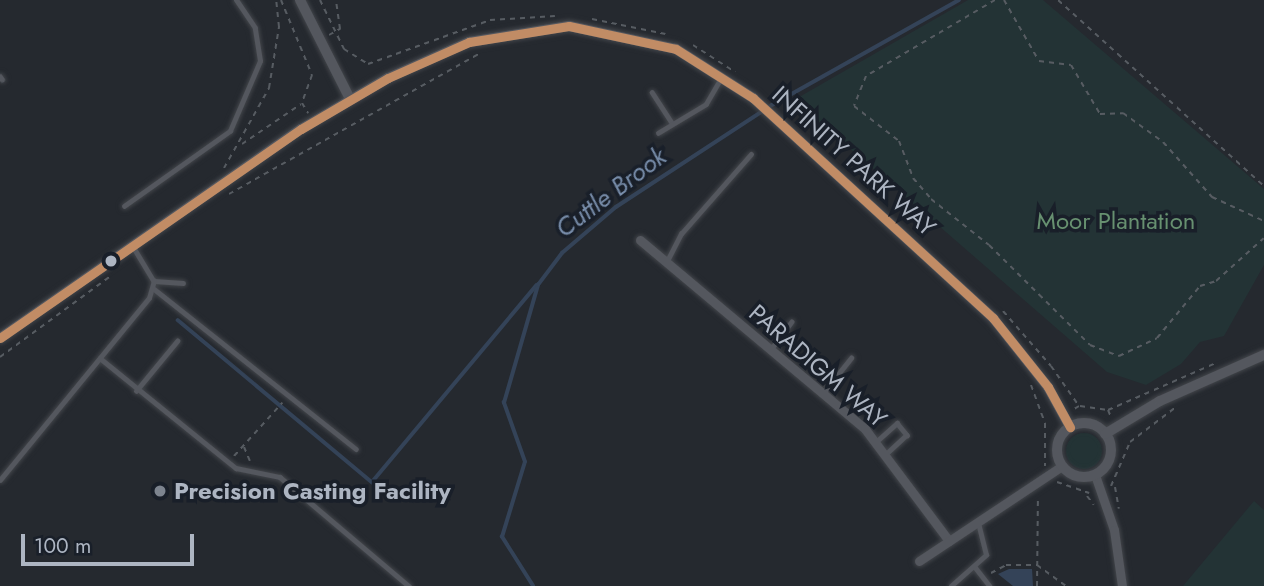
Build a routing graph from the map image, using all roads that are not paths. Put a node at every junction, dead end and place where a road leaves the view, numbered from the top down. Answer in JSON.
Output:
{"nodes":[{"id":1,"x":236,"y":0,"type":"edge"},
{"id":2,"x":300,"y":0,"type":"edge"},
{"id":3,"x":723,"y":75,"type":"junction"},
{"id":4,"x":652,"y":92,"type":"dead end"},
{"id":5,"x":350,"y":99,"type":"junction"},
{"id":6,"x":672,"y":123,"type":"junction"},
{"id":7,"x":657,"y":133,"type":"dead end"},
{"id":8,"x":751,"y":154,"type":"dead end"},
{"id":9,"x":124,"y":206,"type":"dead end"},
{"id":10,"x":640,"y":240,"type":"dead end"},
{"id":11,"x":134,"y":248,"type":"junction"},
{"id":12,"x":666,"y":263,"type":"junction"},
{"id":13,"x":183,"y":283,"type":"dead end"},
{"id":14,"x":154,"y":284,"type":"junction"},
{"id":15,"x":791,"y":322,"type":"dead end"},
{"id":16,"x":0,"y":338,"type":"edge"},
{"id":17,"x":177,"y":341,"type":"dead end"},
{"id":18,"x":770,"y":349,"type":"junction"},
{"id":19,"x":1264,"y":355,"type":"edge"},
{"id":20,"x":100,"y":358,"type":"junction"},
{"id":21,"x":851,"y":358,"type":"dead end"},
{"id":22,"x":136,"y":391,"type":"junction"},
{"id":23,"x":822,"y":393,"type":"junction"},
{"id":24,"x":1070,"y":427,"type":"junction"},
{"id":25,"x":1105,"y":434,"type":"junction"},
{"id":26,"x":877,"y":441,"type":"junction"},
{"id":27,"x":356,"y":449,"type":"dead end"},
{"id":28,"x":888,"y":453,"type":"junction"},
{"id":29,"x":1062,"y":466,"type":"junction"},
{"id":30,"x":1095,"y":475,"type":"junction"},
{"id":31,"x":0,"y":480,"type":"edge"},
{"id":32,"x":978,"y":523,"type":"junction"},
{"id":33,"x":949,"y":541,"type":"junction"},
{"id":34,"x":919,"y":561,"type":"dead end"},
{"id":35,"x":975,"y":567,"type":"junction"},
{"id":36,"x":410,"y":586,"type":"edge"},
{"id":37,"x":951,"y":586,"type":"edge"},
{"id":38,"x":990,"y":586,"type":"edge"},
{"id":39,"x":1122,"y":586,"type":"edge"}],
"edges":[{"from":1,"to":9,"type":"lane"},
{"from":2,"to":5,"type":"street"},
{"from":3,"to":5,"type":"street","name":"INFINITY PARK WAY"},
{"from":3,"to":6,"type":"lane"},
{"from":3,"to":24,"type":"street","name":"INFINITY PARK WAY"},
{"from":4,"to":6,"type":"lane"},
{"from":5,"to":11,"type":"street","name":"INFINITY PARK WAY"},
{"from":6,"to":7,"type":"lane"},
{"from":8,"to":12,"type":"lane"},
{"from":10,"to":12,"type":"street","name":"PARADIGM WAY"},
{"from":11,"to":14,"type":"lane"},
{"from":11,"to":16,"type":"street","name":"INFINITY PARK WAY"},
{"from":12,"to":18,"type":"street","name":"PARADIGM WAY"},
{"from":13,"to":14,"type":"lane"},
{"from":14,"to":20,"type":"lane"},
{"from":14,"to":27,"type":"lane"},
{"from":15,"to":18,"type":"lane"},
{"from":17,"to":22,"type":"lane"},
{"from":18,"to":23,"type":"street","name":"PARADIGM WAY"},
{"from":19,"to":25,"type":"street"},
{"from":20,"to":22,"type":"lane"},
{"from":20,"to":31,"type":"lane"},
{"from":21,"to":23,"type":"lane"},
{"from":22,"to":36,"type":"lane"},
{"from":23,"to":26,"type":"street","name":"PARADIGM WAY"},
{"from":24,"to":25,"type":"street"},
{"from":24,"to":29,"type":"street"},
{"from":25,"to":30,"type":"street"},
{"from":26,"to":28,"type":"street","name":"PARADIGM WAY"},
{"from":26,"to":28,"type":"lane"},
{"from":28,"to":33,"type":"street","name":"PARADIGM WAY"},
{"from":29,"to":30,"type":"street"},
{"from":29,"to":32,"type":"street"},
{"from":30,"to":39,"type":"street"},
{"from":32,"to":33,"type":"street"},
{"from":32,"to":35,"type":"lane"},
{"from":33,"to":34,"type":"street"},
{"from":35,"to":37,"type":"lane"},
{"from":35,"to":38,"type":"lane"}]}
